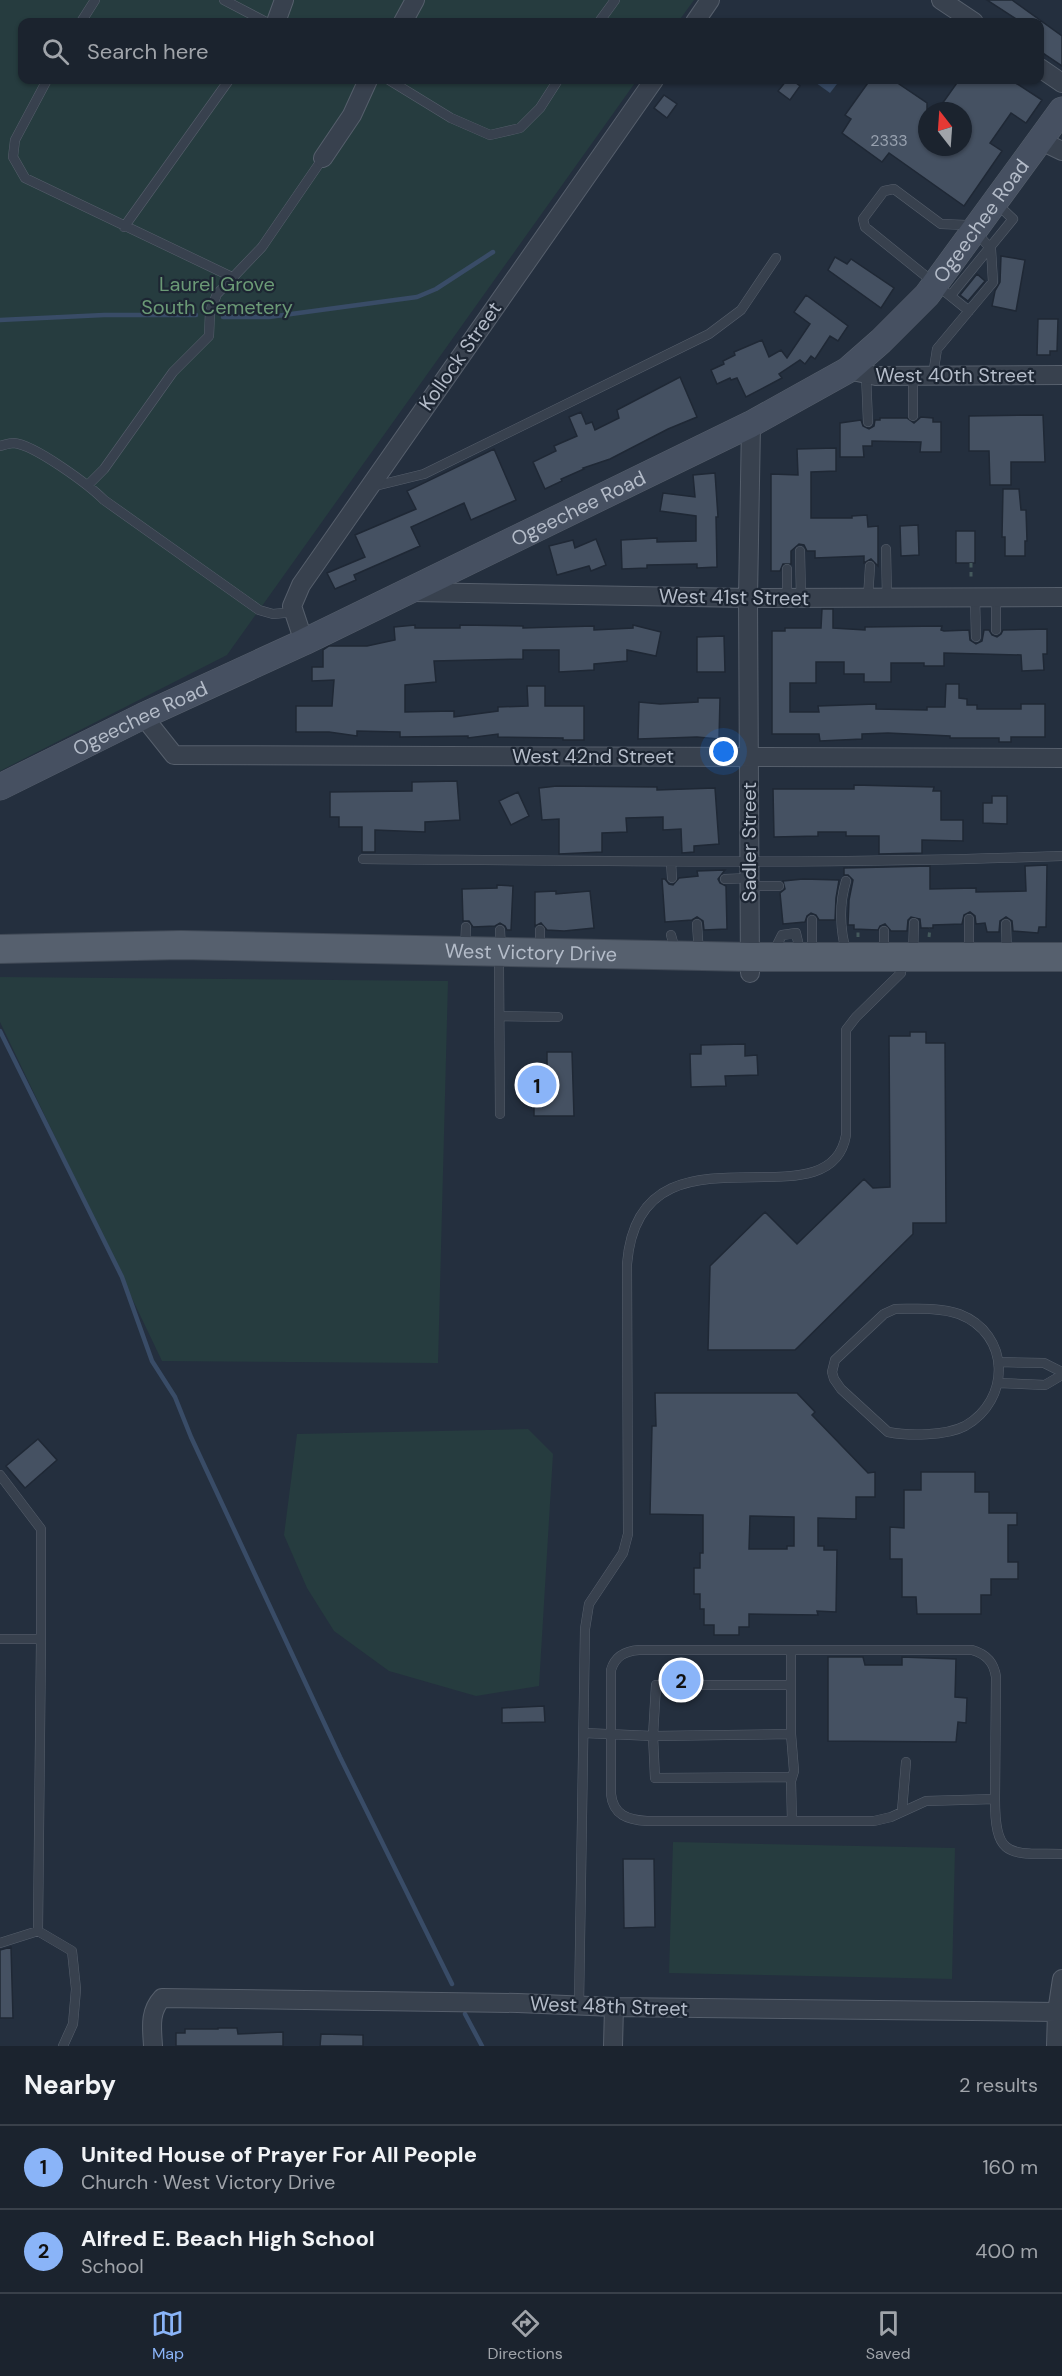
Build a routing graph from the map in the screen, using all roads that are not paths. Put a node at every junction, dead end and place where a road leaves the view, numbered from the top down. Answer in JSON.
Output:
{"nodes":[{"id":1,"x":95,"y":0,"type":"edge"},
{"id":2,"x":224,"y":0,"type":"edge"},
{"id":3,"x":284,"y":0,"type":"edge"},
{"id":4,"x":415,"y":0,"type":"edge"},
{"id":5,"x":615,"y":0,"type":"edge"},
{"id":6,"x":710,"y":0,"type":"edge"},
{"id":7,"x":941,"y":0,"type":"edge"},
{"id":8,"x":84,"y":18,"type":"edge"},
{"id":9,"x":258,"y":18,"type":"edge"},
{"id":10,"x":277,"y":18,"type":"edge"},
{"id":11,"x":405,"y":18,"type":"edge"},
{"id":12,"x":602,"y":18,"type":"edge"},
{"id":13,"x":697,"y":18,"type":"edge"},
{"id":14,"x":968,"y":18,"type":"edge"},
{"id":15,"x":1044,"y":71,"type":"edge"},
{"id":16,"x":1062,"y":83,"type":"edge"},
{"id":17,"x":45,"y":84,"type":"edge"},
{"id":18,"x":226,"y":84,"type":"edge"},
{"id":19,"x":362,"y":84,"type":"edge"},
{"id":20,"x":396,"y":84,"type":"edge"},
{"id":21,"x":555,"y":84,"type":"edge"},
{"id":22,"x":651,"y":84,"type":"edge"},
{"id":23,"x":1062,"y":110,"type":"edge"},
{"id":24,"x":1039,"y":140,"type":"junction"},
{"id":25,"x":1062,"y":151,"type":"edge"},
{"id":26,"x":323,"y":158,"type":"joint"},
{"id":27,"x":124,"y":227,"type":"junction"},
{"id":28,"x":982,"y":239,"type":"junction"},
{"id":29,"x":777,"y":258,"type":"dead end"},
{"id":30,"x":232,"y":277,"type":"junction"},
{"id":31,"x":943,"y":288,"type":"junction"},
{"id":32,"x":969,"y":310,"type":"junction"},
{"id":33,"x":1062,"y":365,"type":"edge"},
{"id":34,"x":857,"y":372,"type":"junction"},
{"id":35,"x":913,"y":375,"type":"junction"},
{"id":36,"x":933,"y":375,"type":"junction"},
{"id":37,"x":1062,"y":375,"type":"edge"},
{"id":38,"x":1062,"y":381,"type":"edge"},
{"id":39,"x":913,"y":416,"type":"dead end"},
{"id":40,"x":868,"y":422,"type":"dead end"},
{"id":41,"x":751,"y":424,"type":"junction"},
{"id":42,"x":0,"y":446,"type":"edge"},
{"id":43,"x":88,"y":485,"type":"junction"},
{"id":44,"x":368,"y":487,"type":"junction"},
{"id":45,"x":886,"y":549,"type":"dead end"},
{"id":46,"x":800,"y":551,"type":"dead end"},
{"id":47,"x":870,"y":566,"type":"dead end"},
{"id":48,"x":787,"y":569,"type":"dead end"},
{"id":49,"x":406,"y":591,"type":"junction"},
{"id":50,"x":975,"y":597,"type":"junction"},
{"id":51,"x":996,"y":597,"type":"junction"},
{"id":52,"x":1062,"y":597,"type":"edge"},
{"id":53,"x":748,"y":598,"type":"junction"},
{"id":54,"x":794,"y":598,"type":"junction"},
{"id":55,"x":868,"y":598,"type":"junction"},
{"id":56,"x":887,"y":598,"type":"junction"},
{"id":57,"x":294,"y":612,"type":"junction"},
{"id":58,"x":996,"y":630,"type":"dead end"},
{"id":59,"x":976,"y":637,"type":"dead end"},
{"id":60,"x":303,"y":642,"type":"junction"},
{"id":61,"x":143,"y":716,"type":"junction"},
{"id":62,"x":749,"y":756,"type":"junction"},
{"id":63,"x":1062,"y":758,"type":"edge"},
{"id":64,"x":0,"y":787,"type":"edge"},
{"id":65,"x":1062,"y":856,"type":"edge"},
{"id":66,"x":363,"y":859,"type":"dead end"},
{"id":67,"x":671,"y":862,"type":"junction"},
{"id":68,"x":750,"y":876,"type":"junction"},
{"id":69,"x":672,"y":878,"type":"dead end"},
{"id":70,"x":726,"y":879,"type":"dead end"},
{"id":71,"x":846,"y":880,"type":"dead end"},
{"id":72,"x":779,"y":886,"type":"dead end"},
{"id":73,"x":969,"y":919,"type":"dead end"},
{"id":74,"x":812,"y":920,"type":"dead end"},
{"id":75,"x":914,"y":923,"type":"dead end"},
{"id":76,"x":697,"y":924,"type":"dead end"},
{"id":77,"x":1006,"y":924,"type":"dead end"},
{"id":78,"x":682,"y":949,"type":"junction"},
{"id":79,"x":0,"y":950,"type":"edge"},
{"id":80,"x":500,"y":950,"type":"junction"},
{"id":81,"x":896,"y":954,"type":"junction"},
{"id":82,"x":797,"y":957,"type":"junction"},
{"id":83,"x":848,"y":957,"type":"junction"},
{"id":84,"x":969,"y":957,"type":"junction"},
{"id":85,"x":1007,"y":957,"type":"junction"},
{"id":86,"x":1062,"y":957,"type":"edge"},
{"id":87,"x":0,"y":965,"type":"edge"},
{"id":88,"x":750,"y":965,"type":"junction"},
{"id":89,"x":1062,"y":973,"type":"edge"},
{"id":90,"x":500,"y":1016,"type":"junction"},
{"id":91,"x":558,"y":1017,"type":"dead end"},
{"id":92,"x":500,"y":1114,"type":"dead end"},
{"id":93,"x":998,"y":1362,"type":"junction"},
{"id":94,"x":1062,"y":1374,"type":"edge"},
{"id":95,"x":998,"y":1383,"type":"junction"},
{"id":96,"x":0,"y":1475,"type":"edge"},
{"id":97,"x":0,"y":1639,"type":"edge"},
{"id":98,"x":41,"y":1639,"type":"junction"},
{"id":99,"x":791,"y":1650,"type":"junction"},
{"id":100,"x":791,"y":1685,"type":"junction"},
{"id":101,"x":584,"y":1732,"type":"junction"},
{"id":102,"x":611,"y":1734,"type":"junction"},
{"id":103,"x":791,"y":1734,"type":"junction"},
{"id":104,"x":653,"y":1736,"type":"junction"},
{"id":105,"x":906,"y":1762,"type":"dead end"},
{"id":106,"x":792,"y":1777,"type":"junction"},
{"id":107,"x":995,"y":1799,"type":"junction"},
{"id":108,"x":902,"y":1811,"type":"junction"},
{"id":109,"x":792,"y":1821,"type":"junction"},
{"id":110,"x":1062,"y":1854,"type":"edge"},
{"id":111,"x":38,"y":1931,"type":"junction"},
{"id":112,"x":0,"y":1943,"type":"edge"},
{"id":113,"x":1062,"y":1979,"type":"edge"},
{"id":114,"x":579,"y":2006,"type":"junction"},
{"id":115,"x":614,"y":2007,"type":"junction"},
{"id":116,"x":1057,"y":2012,"type":"junction"},
{"id":117,"x":63,"y":2046,"type":"edge"},
{"id":118,"x":153,"y":2046,"type":"edge"},
{"id":119,"x":613,"y":2046,"type":"edge"},
{"id":120,"x":1056,"y":2046,"type":"edge"}],
"edges":[{"from":1,"to":8,"type":"lane"},
{"from":2,"to":9,"type":"lane"},
{"from":3,"to":10,"type":"street"},
{"from":4,"to":11,"type":"street"},
{"from":5,"to":12,"type":"lane"},
{"from":6,"to":13,"type":"street"},
{"from":7,"to":14,"type":"street"},
{"from":15,"to":16,"type":"street"},
{"from":17,"to":27,"type":"lane"},
{"from":18,"to":27,"type":"lane"},
{"from":19,"to":26,"type":"street"},
{"from":20,"to":21,"type":"lane"},
{"from":22,"to":44,"type":"street","name":"Kollock Street"},
{"from":23,"to":24,"type":"street","name":"Ogeechee Road"},
{"from":24,"to":25,"type":"street"},
{"from":24,"to":28,"type":"street","name":"Ogeechee Road"},
{"from":26,"to":30,"type":"lane"},
{"from":27,"to":30,"type":"lane"},
{"from":28,"to":31,"type":"street","name":"Ogeechee Road"},
{"from":28,"to":31,"type":"lane"},
{"from":28,"to":32,"type":"lane"},
{"from":29,"to":44,"type":"lane"},
{"from":30,"to":43,"type":"lane"},
{"from":31,"to":32,"type":"lane"},
{"from":31,"to":34,"type":"street","name":"Ogeechee Road"},
{"from":32,"to":36,"type":"lane"},
{"from":33,"to":37,"type":"street"},
{"from":34,"to":35,"type":"street","name":"West 40th Street"},
{"from":34,"to":40,"type":"lane"},
{"from":34,"to":41,"type":"street","name":"Ogeechee Road"},
{"from":35,"to":36,"type":"street","name":"West 40th Street"},
{"from":35,"to":39,"type":"lane"},
{"from":36,"to":37,"type":"street","name":"West 40th Street"},
{"from":37,"to":38,"type":"street"},
{"from":41,"to":49,"type":"street","name":"Ogeechee Road"},
{"from":41,"to":53,"type":"street","name":"Sadler Street"},
{"from":42,"to":43,"type":"lane"},
{"from":43,"to":57,"type":"lane"},
{"from":44,"to":57,"type":"street","name":"Kollock Street"},
{"from":45,"to":56,"type":"lane"},
{"from":46,"to":54,"type":"lane"},
{"from":47,"to":55,"type":"lane"},
{"from":48,"to":54,"type":"lane"},
{"from":49,"to":53,"type":"street","name":"West 41st Street"},
{"from":49,"to":60,"type":"street","name":"Ogeechee Road"},
{"from":50,"to":51,"type":"street","name":"West 41st Street"},
{"from":50,"to":56,"type":"street","name":"West 41st Street"},
{"from":50,"to":59,"type":"lane"},
{"from":51,"to":52,"type":"street","name":"West 41st Street"},
{"from":51,"to":58,"type":"lane"},
{"from":53,"to":54,"type":"street","name":"West 41st Street"},
{"from":53,"to":62,"type":"street","name":"Sadler Street"},
{"from":54,"to":55,"type":"street","name":"West 41st Street"},
{"from":55,"to":56,"type":"street","name":"West 41st Street"},
{"from":57,"to":60,"type":"street"},
{"from":60,"to":61,"type":"street","name":"Ogeechee Road"},
{"from":61,"to":62,"type":"street","name":"West 42nd Street"},
{"from":61,"to":64,"type":"street","name":"Ogeechee Road"},
{"from":62,"to":63,"type":"street","name":"West 42nd Street"},
{"from":62,"to":68,"type":"street","name":"Sadler Street"},
{"from":65,"to":68,"type":"lane"},
{"from":66,"to":67,"type":"lane"},
{"from":67,"to":68,"type":"lane"},
{"from":67,"to":69,"type":"lane"},
{"from":68,"to":70,"type":"lane"},
{"from":68,"to":72,"type":"lane"},
{"from":68,"to":88,"type":"street","name":"Sadler Street"},
{"from":71,"to":83,"type":"lane"},
{"from":73,"to":84,"type":"lane"},
{"from":74,"to":82,"type":"lane"},
{"from":75,"to":81,"type":"lane"},
{"from":76,"to":78,"type":"lane"},
{"from":77,"to":85,"type":"lane"},
{"from":78,"to":80,"type":"main road","name":"West Victory Drive"},
{"from":78,"to":88,"type":"main road","name":"West Victory Drive"},
{"from":79,"to":80,"type":"main road","name":"West Victory Drive"},
{"from":80,"to":87,"type":"main road","name":"West Victory Drive"},
{"from":80,"to":88,"type":"main road","name":"West Victory Drive"},
{"from":80,"to":90,"type":"lane"},
{"from":81,"to":83,"type":"main road","name":"West Victory Drive"},
{"from":81,"to":84,"type":"main road","name":"West Victory Drive"},
{"from":81,"to":88,"type":"main road","name":"West Victory Drive"},
{"from":81,"to":89,"type":"main road","name":"West Victory Drive"},
{"from":81,"to":101,"type":"lane"},
{"from":82,"to":83,"type":"main road","name":"West Victory Drive"},
{"from":82,"to":88,"type":"main road","name":"West Victory Drive"},
{"from":84,"to":85,"type":"main road","name":"West Victory Drive"},
{"from":85,"to":86,"type":"main road","name":"West Victory Drive"},
{"from":90,"to":91,"type":"lane"},
{"from":90,"to":92,"type":"lane"},
{"from":93,"to":94,"type":"lane"},
{"from":93,"to":95,"type":"lane"},
{"from":93,"to":95,"type":"lane"},
{"from":94,"to":95,"type":"lane"},
{"from":96,"to":98,"type":"lane"},
{"from":97,"to":98,"type":"lane"},
{"from":98,"to":111,"type":"lane"},
{"from":99,"to":100,"type":"lane"},
{"from":99,"to":102,"type":"lane"},
{"from":99,"to":107,"type":"lane"},
{"from":100,"to":103,"type":"lane"},
{"from":100,"to":104,"type":"lane"},
{"from":101,"to":102,"type":"lane"},
{"from":101,"to":114,"type":"lane"},
{"from":102,"to":104,"type":"lane"},
{"from":102,"to":109,"type":"lane"},
{"from":103,"to":104,"type":"lane"},
{"from":103,"to":106,"type":"lane"},
{"from":104,"to":106,"type":"lane"},
{"from":105,"to":108,"type":"lane"},
{"from":106,"to":109,"type":"lane"},
{"from":107,"to":108,"type":"lane"},
{"from":107,"to":110,"type":"lane"},
{"from":108,"to":109,"type":"lane"},
{"from":111,"to":112,"type":"lane"},
{"from":111,"to":117,"type":"lane"},
{"from":113,"to":116,"type":"street"},
{"from":114,"to":115,"type":"street","name":"West 48th Street"},
{"from":114,"to":118,"type":"street","name":"West 48th Street"},
{"from":115,"to":116,"type":"street","name":"West 48th Street"},
{"from":115,"to":119,"type":"street"},
{"from":116,"to":120,"type":"street"}]}
